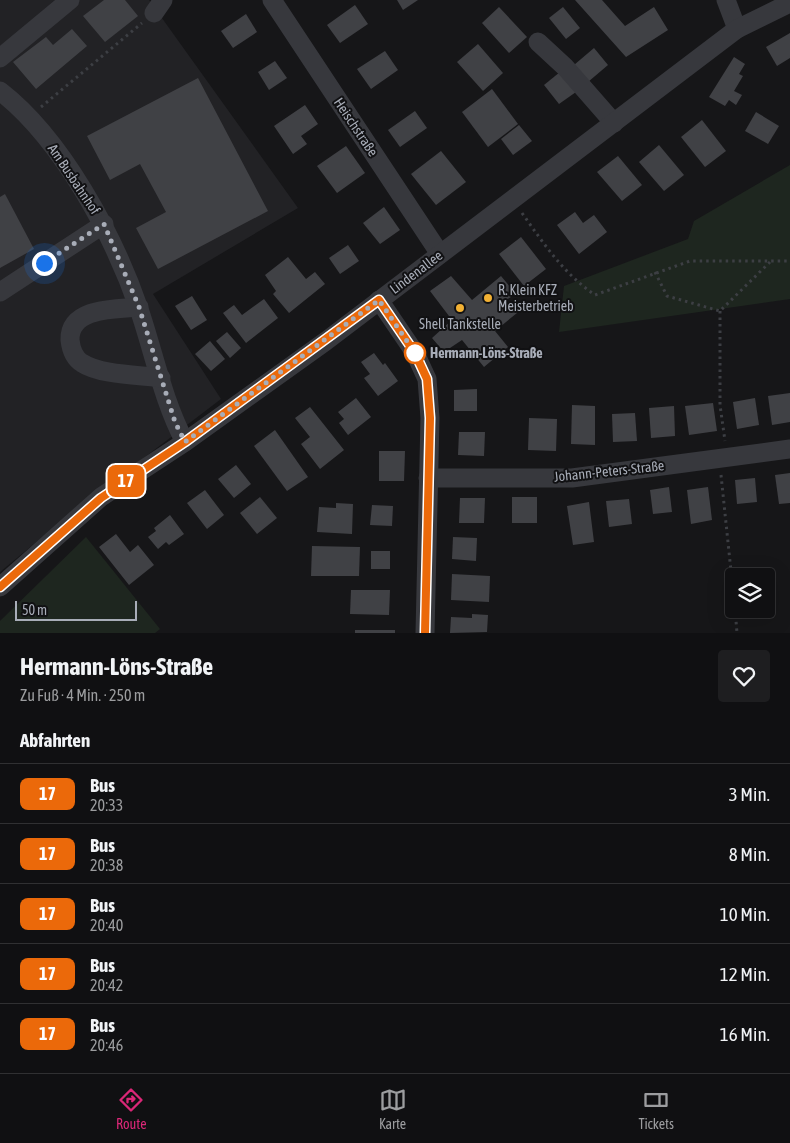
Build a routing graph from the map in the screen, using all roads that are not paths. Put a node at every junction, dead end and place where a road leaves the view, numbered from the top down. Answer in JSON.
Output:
{"nodes":[{"id":1,"x":70,"y":0,"type":"edge"},
{"id":2,"x":272,"y":0,"type":"edge"},
{"id":3,"x":726,"y":0,"type":"edge"},
{"id":4,"x":790,"y":2,"type":"edge"},
{"id":5,"x":737,"y":29,"type":"junction"},
{"id":6,"x":538,"y":42,"type":"dead end"},
{"id":7,"x":0,"y":58,"type":"edge"},
{"id":8,"x":4,"y":101,"type":"edge"},
{"id":9,"x":614,"y":122,"type":"junction"},
{"id":10,"x":104,"y":224,"type":"junction"},
{"id":11,"x":440,"y":254,"type":"junction"},
{"id":12,"x":0,"y":292,"type":"edge"},
{"id":13,"x":379,"y":300,"type":"junction"},
{"id":14,"x":139,"y":307,"type":"junction"},
{"id":15,"x":161,"y":378,"type":"junction"},
{"id":16,"x":185,"y":442,"type":"junction"},
{"id":17,"x":790,"y":449,"type":"edge"},
{"id":18,"x":428,"y":478,"type":"junction"},
{"id":19,"x":0,"y":587,"type":"edge"},
{"id":20,"x":425,"y":633,"type":"edge"}],
"edges":[{"from":1,"to":7,"type":"street"},
{"from":2,"to":11,"type":"street","name":"Heischstraße"},
{"from":3,"to":5,"type":"street"},
{"from":4,"to":5,"type":"street","name":"Lindenallee"},
{"from":5,"to":9,"type":"street","name":"Lindenallee"},
{"from":6,"to":9,"type":"street"},
{"from":8,"to":10,"type":"street","name":"Am Busbahnhof"},
{"from":9,"to":11,"type":"street","name":"Lindenallee"},
{"from":10,"to":12,"type":"street"},
{"from":10,"to":14,"type":"street","name":"Am Busbahnhof"},
{"from":11,"to":13,"type":"street","name":"Lindenallee"},
{"from":13,"to":16,"type":"street","name":"Lindenallee"},
{"from":13,"to":18,"type":"street"},
{"from":14,"to":15,"type":"street","name":"Am Busbahnhof"},
{"from":14,"to":15,"type":"street"},
{"from":15,"to":16,"type":"street","name":"Am Busbahnhof"},
{"from":16,"to":19,"type":"street","name":"Lindenallee"},
{"from":17,"to":18,"type":"street","name":"Johann-Peters-Straße"},
{"from":18,"to":20,"type":"street"}]}
